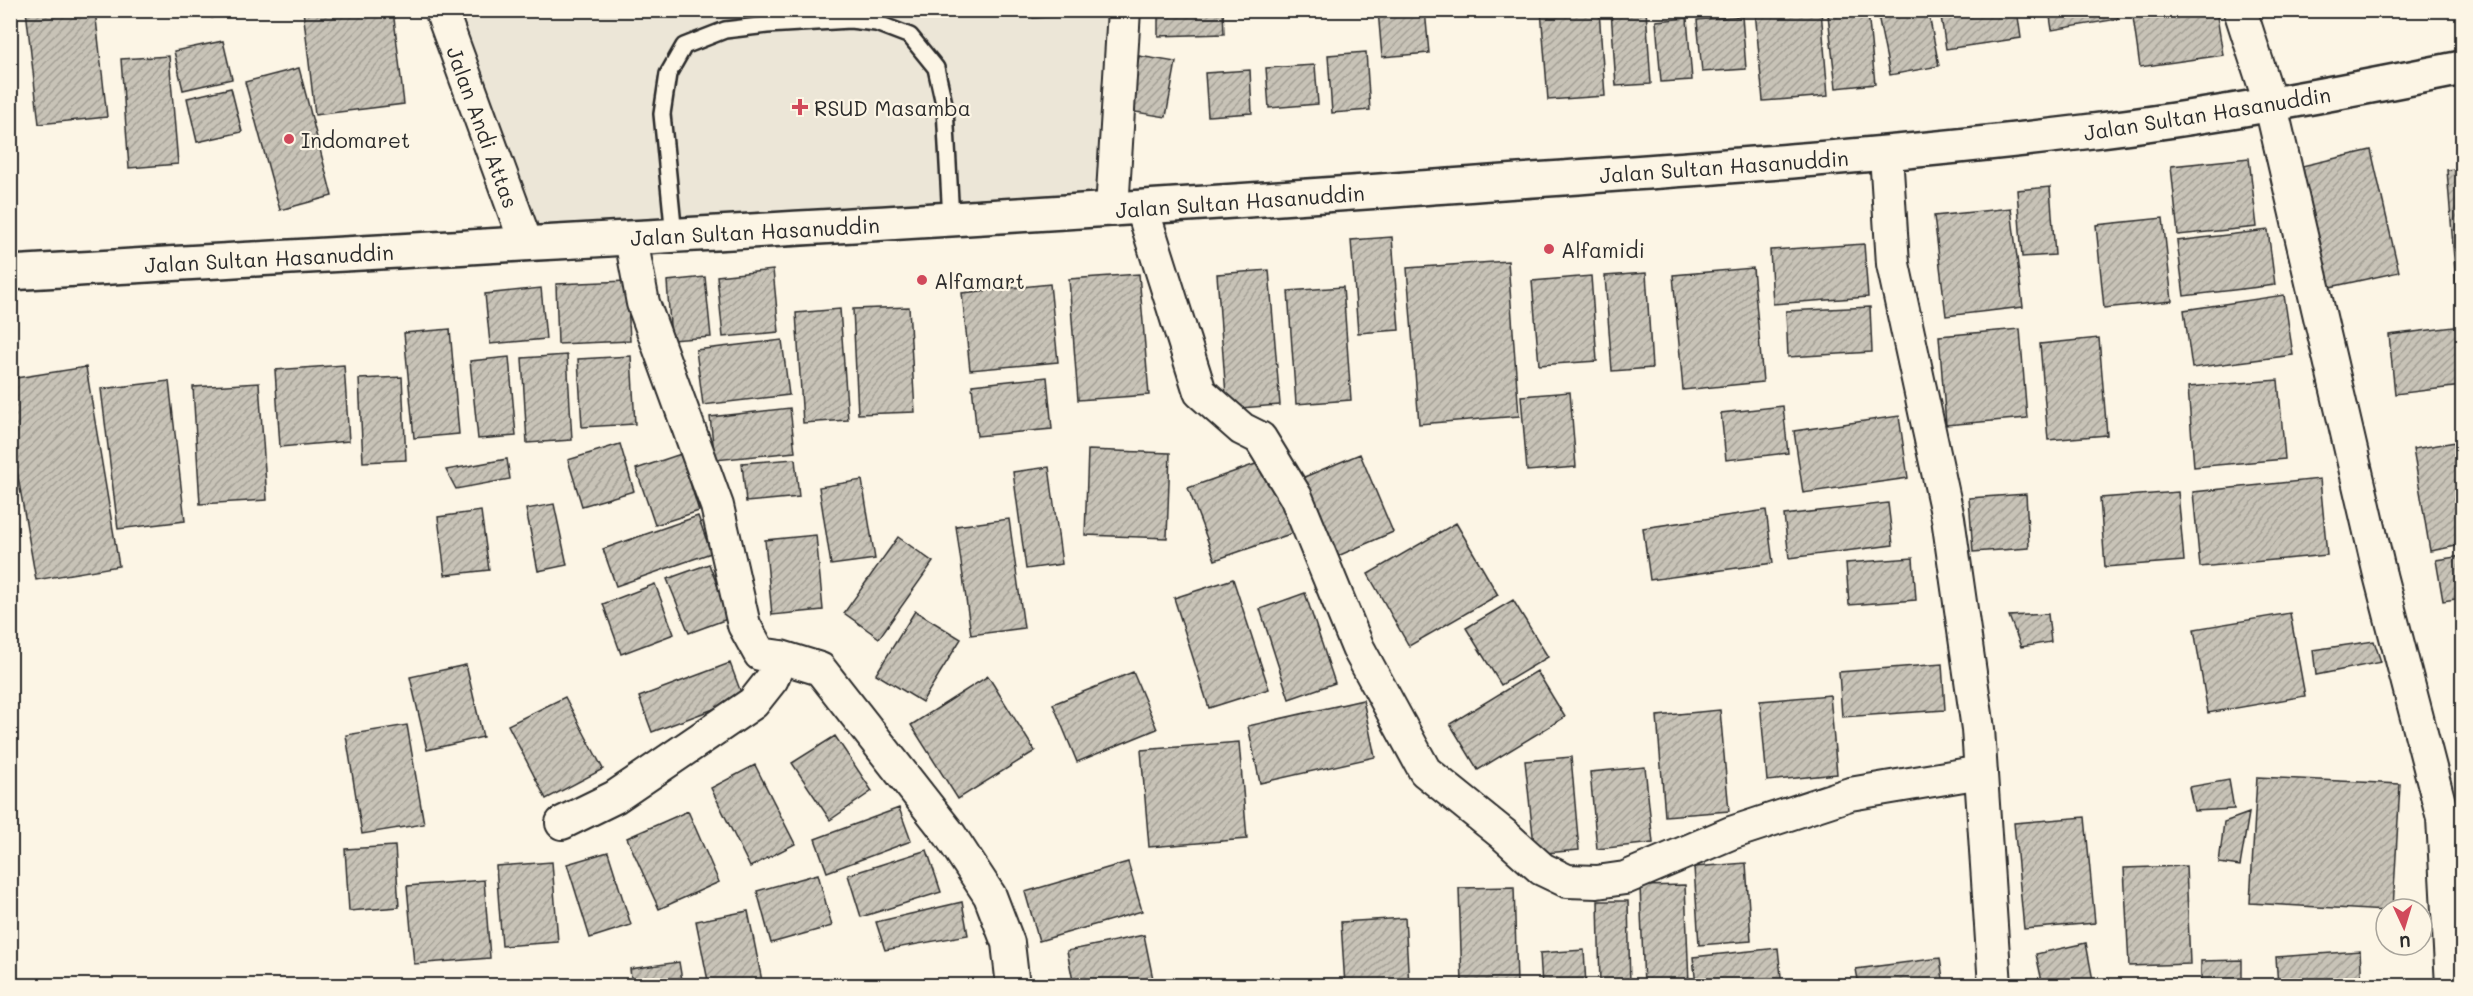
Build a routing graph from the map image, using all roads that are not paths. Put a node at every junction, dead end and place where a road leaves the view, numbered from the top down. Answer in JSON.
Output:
{"nodes":[{"id":1,"x":441,"y":10,"type":"edge"},
{"id":2,"x":1124,"y":10,"type":"edge"},
{"id":3,"x":2240,"y":10,"type":"edge"},
{"id":4,"x":2463,"y":68,"type":"edge"},
{"id":5,"x":2271,"y":106,"type":"junction"},
{"id":6,"x":1886,"y":154,"type":"junction"},
{"id":7,"x":1127,"y":209,"type":"junction"},
{"id":8,"x":951,"y":220,"type":"junction"},
{"id":9,"x":674,"y":236,"type":"junction"},
{"id":10,"x":632,"y":239,"type":"junction"},
{"id":11,"x":526,"y":243,"type":"junction"},
{"id":12,"x":10,"y":273,"type":"edge"},
{"id":13,"x":782,"y":657,"type":"junction"},
{"id":14,"x":1981,"y":772,"type":"junction"},
{"id":15,"x":562,"y":823,"type":"dead end"},
{"id":16,"x":1013,"y":986,"type":"edge"},
{"id":17,"x":1995,"y":986,"type":"edge"},
{"id":18,"x":2452,"y":986,"type":"edge"}],
"edges":[{"from":1,"to":11,"type":"street","name":"Jalan Andi Attas"},
{"from":2,"to":7,"type":"street"},
{"from":3,"to":5,"type":"street"},
{"from":4,"to":5,"type":"highway","name":"Jalan Sultan Hasanuddin"},
{"from":5,"to":6,"type":"highway","name":"Jalan Sultan Hasanuddin"},
{"from":5,"to":18,"type":"street"},
{"from":6,"to":7,"type":"highway","name":"Jalan Sultan Hasanuddin"},
{"from":6,"to":14,"type":"street"},
{"from":7,"to":8,"type":"highway","name":"Jalan Sultan Hasanuddin"},
{"from":7,"to":14,"type":"street"},
{"from":8,"to":9,"type":"highway","name":"Jalan Sultan Hasanuddin"},
{"from":8,"to":9,"type":"lane"},
{"from":9,"to":10,"type":"highway","name":"Jalan Sultan Hasanuddin"},
{"from":10,"to":11,"type":"highway","name":"Jalan Sultan Hasanuddin"},
{"from":10,"to":13,"type":"street"},
{"from":11,"to":12,"type":"highway","name":"Jalan Sultan Hasanuddin"},
{"from":13,"to":15,"type":"street"},
{"from":13,"to":16,"type":"street"},
{"from":14,"to":17,"type":"street"}]}
